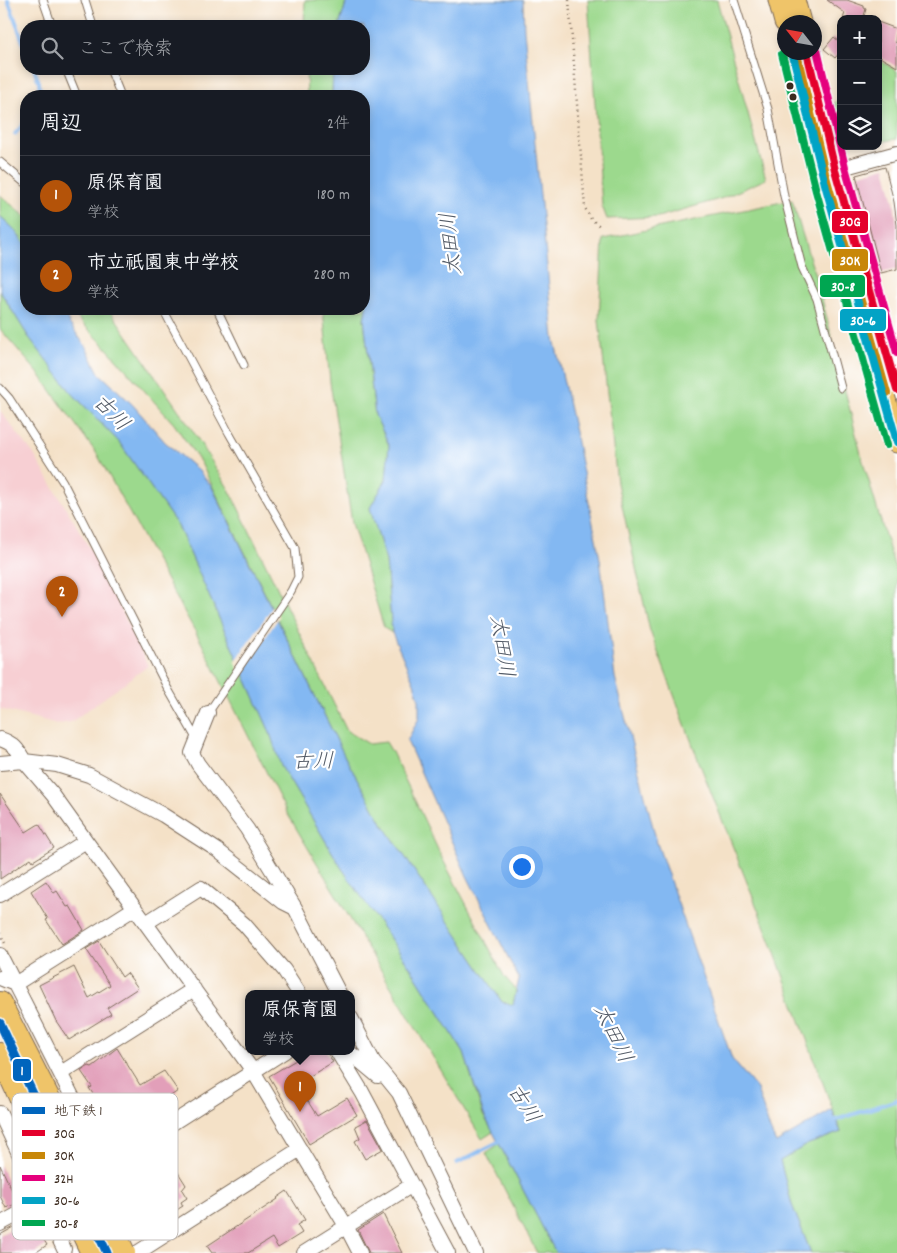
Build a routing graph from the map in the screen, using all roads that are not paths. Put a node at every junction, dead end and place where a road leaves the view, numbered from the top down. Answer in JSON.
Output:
{"nodes":[{"id":1,"x":43,"y":0,"type":"edge"},
{"id":2,"x":85,"y":0,"type":"edge"},
{"id":3,"x":734,"y":0,"type":"edge"},
{"id":4,"x":779,"y":0,"type":"edge"},
{"id":5,"x":794,"y":0,"type":"edge"},
{"id":6,"x":782,"y":15,"type":"edge"},
{"id":7,"x":798,"y":15,"type":"edge"},
{"id":8,"x":50,"y":20,"type":"edge"},
{"id":9,"x":92,"y":20,"type":"edge"},
{"id":10,"x":794,"y":60,"type":"edge"},
{"id":11,"x":808,"y":60,"type":"edge"},
{"id":12,"x":68,"y":75,"type":"edge"},
{"id":13,"x":112,"y":75,"type":"edge"},
{"id":14,"x":75,"y":90,"type":"edge"},
{"id":15,"x":119,"y":90,"type":"edge"},
{"id":16,"x":897,"y":155,"type":"edge"},
{"id":17,"x":0,"y":162,"type":"edge"},
{"id":18,"x":829,"y":171,"type":"junction"},
{"id":19,"x":20,"y":179,"type":"edge"},
{"id":20,"x":166,"y":315,"type":"edge"},
{"id":21,"x":220,"y":315,"type":"edge"},
{"id":22,"x":244,"y":366,"type":"dead end"},
{"id":23,"x":0,"y":388,"type":"edge"},
{"id":24,"x":841,"y":388,"type":"dead end"},
{"id":25,"x":897,"y":390,"type":"edge"},
{"id":26,"x":897,"y":442,"type":"edge"},
{"id":27,"x":208,"y":712,"type":"joint"},
{"id":28,"x":0,"y":739,"type":"edge"},
{"id":29,"x":198,"y":740,"type":"junction"},
{"id":30,"x":24,"y":761,"type":"junction"},
{"id":31,"x":0,"y":763,"type":"edge"},
{"id":32,"x":86,"y":841,"type":"junction"},
{"id":33,"x":0,"y":895,"type":"edge"},
{"id":34,"x":135,"y":908,"type":"junction"},
{"id":35,"x":296,"y":908,"type":"junction"},
{"id":36,"x":146,"y":923,"type":"junction"},
{"id":37,"x":0,"y":955,"type":"edge"},
{"id":38,"x":0,"y":978,"type":"edge"},
{"id":39,"x":15,"y":984,"type":"junction"},
{"id":40,"x":194,"y":989,"type":"junction"},
{"id":41,"x":297,"y":990,"type":"edge"},
{"id":42,"x":337,"y":990,"type":"edge"},
{"id":43,"x":0,"y":1003,"type":"edge"},
{"id":44,"x":355,"y":1026,"type":"edge"},
{"id":45,"x":0,"y":1054,"type":"edge"},
{"id":46,"x":279,"y":1055,"type":"edge"},
{"id":47,"x":339,"y":1055,"type":"edge"},
{"id":48,"x":353,"y":1055,"type":"edge"},
{"id":49,"x":253,"y":1071,"type":"junction"},
{"id":50,"x":60,"y":1073,"type":"junction"},
{"id":51,"x":18,"y":1093,"type":"edge"},
{"id":52,"x":46,"y":1093,"type":"edge"},
{"id":53,"x":70,"y":1093,"type":"edge"},
{"id":54,"x":399,"y":1093,"type":"junction"},
{"id":55,"x":0,"y":1113,"type":"edge"},
{"id":56,"x":178,"y":1119,"type":"edge"},
{"id":57,"x":12,"y":1139,"type":"edge"},
{"id":58,"x":300,"y":1149,"type":"junction"},
{"id":59,"x":412,"y":1184,"type":"junction"},
{"id":60,"x":12,"y":1218,"type":"edge"},
{"id":61,"x":0,"y":1224,"type":"edge"},
{"id":62,"x":346,"y":1226,"type":"junction"},
{"id":63,"x":178,"y":1227,"type":"edge"},
{"id":64,"x":60,"y":1240,"type":"edge"},
{"id":65,"x":86,"y":1240,"type":"edge"},
{"id":66,"x":118,"y":1240,"type":"edge"},
{"id":67,"x":157,"y":1240,"type":"edge"},
{"id":68,"x":64,"y":1249,"type":"dead end"},
{"id":69,"x":92,"y":1253,"type":"edge"},
{"id":70,"x":124,"y":1253,"type":"edge"},
{"id":71,"x":137,"y":1253,"type":"edge"},
{"id":72,"x":304,"y":1253,"type":"edge"},
{"id":73,"x":360,"y":1253,"type":"edge"},
{"id":74,"x":448,"y":1253,"type":"edge"},
{"id":75,"x":476,"y":1253,"type":"edge"}],
"edges":[{"from":1,"to":8,"type":"lane"},
{"from":2,"to":9,"type":"lane"},
{"from":3,"to":24,"type":"lane"},
{"from":4,"to":6,"type":"main road"},
{"from":5,"to":7,"type":"main road"},
{"from":10,"to":18,"type":"main road"},
{"from":11,"to":18,"type":"main road"},
{"from":12,"to":14,"type":"lane"},
{"from":13,"to":15,"type":"lane"},
{"from":16,"to":18,"type":"street"},
{"from":17,"to":19,"type":"lane"},
{"from":18,"to":25,"type":"main road"},
{"from":18,"to":26,"type":"main road"},
{"from":20,"to":27,"type":"lane"},
{"from":21,"to":22,"type":"lane"},
{"from":23,"to":29,"type":"lane"},
{"from":27,"to":29,"type":"street"},
{"from":28,"to":30,"type":"street"},
{"from":29,"to":35,"type":"street"},
{"from":30,"to":31,"type":"street"},
{"from":30,"to":32,"type":"street"},
{"from":30,"to":35,"type":"street"},
{"from":32,"to":33,"type":"street"},
{"from":32,"to":34,"type":"street"},
{"from":34,"to":36,"type":"street"},
{"from":34,"to":39,"type":"street"},
{"from":35,"to":42,"type":"street"},
{"from":36,"to":40,"type":"street"},
{"from":36,"to":41,"type":"street"},
{"from":37,"to":39,"type":"street"},
{"from":38,"to":39,"type":"street"},
{"from":39,"to":50,"type":"street"},
{"from":40,"to":49,"type":"street"},
{"from":40,"to":50,"type":"street"},
{"from":43,"to":52,"type":"highway"},
{"from":44,"to":54,"type":"street"},
{"from":45,"to":51,"type":"highway"},
{"from":46,"to":49,"type":"street"},
{"from":47,"to":59,"type":"street"},
{"from":48,"to":54,"type":"street"},
{"from":49,"to":56,"type":"street"},
{"from":49,"to":58,"type":"street"},
{"from":50,"to":53,"type":"street"},
{"from":54,"to":75,"type":"street"},
{"from":55,"to":57,"type":"street"},
{"from":58,"to":62,"type":"street"},
{"from":58,"to":63,"type":"street"},
{"from":59,"to":62,"type":"street"},
{"from":59,"to":74,"type":"street"},
{"from":60,"to":61,"type":"street"},
{"from":62,"to":72,"type":"street"},
{"from":62,"to":73,"type":"street"},
{"from":64,"to":68,"type":"street"},
{"from":65,"to":69,"type":"highway"},
{"from":66,"to":70,"type":"highway"},
{"from":67,"to":71,"type":"street"}]}
